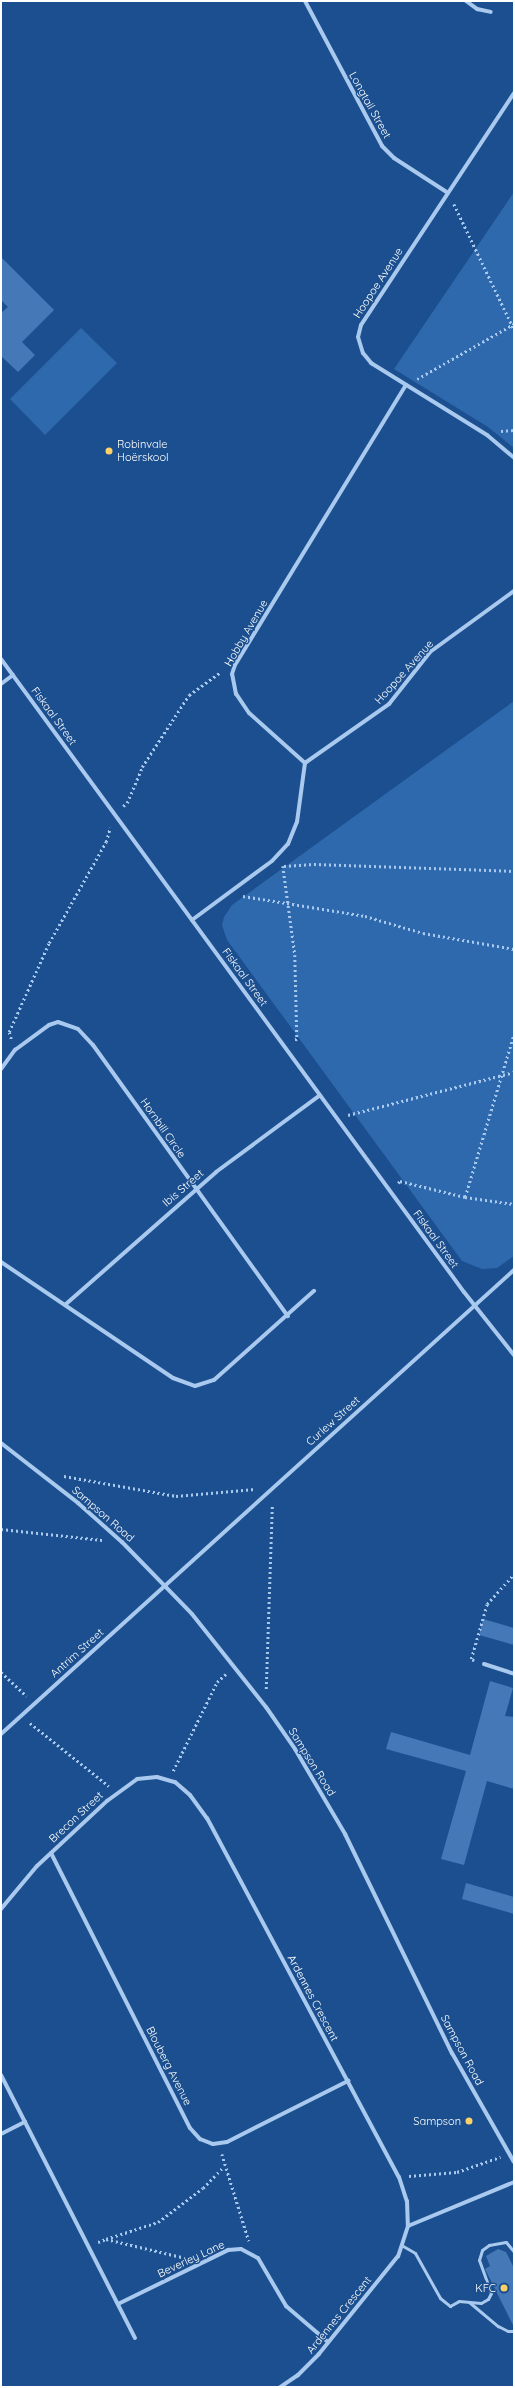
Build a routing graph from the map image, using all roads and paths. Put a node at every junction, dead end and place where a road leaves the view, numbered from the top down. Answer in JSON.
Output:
{"nodes":[{"id":1,"x":305,"y":1,"type":"edge"},
{"id":2,"x":466,"y":1,"type":"edge"},
{"id":3,"x":491,"y":12,"type":"dead end"},
{"id":4,"x":514,"y":93,"type":"edge"},
{"id":5,"x":448,"y":193,"type":"junction"},
{"id":6,"x":513,"y":324,"type":"edge"},
{"id":7,"x":514,"y":329,"type":"edge"},
{"id":8,"x":406,"y":385,"type":"junction"},
{"id":9,"x":514,"y":458,"type":"edge"},
{"id":10,"x":514,"y":591,"type":"edge"},
{"id":11,"x":1,"y":659,"type":"edge"},
{"id":12,"x":236,"y":665,"type":"junction"},
{"id":13,"x":13,"y":675,"type":"junction"},
{"id":14,"x":1,"y":684,"type":"edge"},
{"id":15,"x":305,"y":763,"type":"junction"},
{"id":16,"x":114,"y":813,"type":"junction"},
{"id":17,"x":272,"y":861,"type":"junction"},
{"id":18,"x":284,"y":866,"type":"junction"},
{"id":19,"x":514,"y":871,"type":"edge"},
{"id":20,"x":232,"y":890,"type":"junction"},
{"id":21,"x":289,"y":905,"type":"junction"},
{"id":22,"x":192,"y":920,"type":"junction"},
{"id":23,"x":514,"y":949,"type":"edge"},
{"id":24,"x":514,"y":1034,"type":"edge"},
{"id":25,"x":285,"y":1048,"type":"junction"},
{"id":26,"x":15,"y":1050,"type":"junction"},
{"id":27,"x":1,"y":1069,"type":"edge"},
{"id":28,"x":514,"y":1072,"type":"edge"},
{"id":29,"x":503,"y":1076,"type":"junction"},
{"id":30,"x":320,"y":1094,"type":"junction"},
{"id":31,"x":338,"y":1120,"type":"junction"},
{"id":32,"x":389,"y":1189,"type":"junction"},
{"id":33,"x":196,"y":1190,"type":"junction"},
{"id":34,"x":465,"y":1196,"type":"junction"},
{"id":35,"x":514,"y":1204,"type":"edge"},
{"id":36,"x":1,"y":1262,"type":"edge"},
{"id":37,"x":514,"y":1270,"type":"edge"},
{"id":38,"x":314,"y":1291,"type":"dead end"},
{"id":39,"x":66,"y":1304,"type":"junction"},
{"id":40,"x":475,"y":1306,"type":"junction"},
{"id":41,"x":288,"y":1316,"type":"junction"},
{"id":42,"x":514,"y":1355,"type":"edge"},
{"id":43,"x":1,"y":1444,"type":"edge"},
{"id":44,"x":1,"y":1529,"type":"edge"},
{"id":45,"x":122,"y":1542,"type":"junction"},
{"id":46,"x":514,"y":1574,"type":"edge"},
{"id":47,"x":164,"y":1586,"type":"junction"},
{"id":48,"x":484,"y":1664,"type":"joint"},
{"id":49,"x":235,"y":1666,"type":"junction"},
{"id":50,"x":1,"y":1672,"type":"edge"},
{"id":51,"x":514,"y":1674,"type":"edge"},
{"id":52,"x":36,"y":1703,"type":"junction"},
{"id":53,"x":21,"y":1716,"type":"junction"},
{"id":54,"x":1,"y":1734,"type":"edge"},
{"id":55,"x":169,"y":1779,"type":"junction"},
{"id":56,"x":181,"y":1787,"type":"joint"},
{"id":57,"x":118,"y":1792,"type":"junction"},
{"id":58,"x":51,"y":1853,"type":"junction"},
{"id":59,"x":1,"y":1908,"type":"edge"},
{"id":60,"x":1,"y":2075,"type":"edge"},
{"id":61,"x":348,"y":2081,"type":"junction"},
{"id":62,"x":25,"y":2122,"type":"junction"},
{"id":63,"x":1,"y":2134,"type":"edge"},
{"id":64,"x":220,"y":2144,"type":"junction"},
{"id":65,"x":510,"y":2154,"type":"junction"},
{"id":66,"x":514,"y":2162,"type":"edge"},
{"id":67,"x":224,"y":2166,"type":"junction"},
{"id":68,"x":399,"y":2177,"type":"junction"},
{"id":69,"x":514,"y":2182,"type":"edge"},
{"id":70,"x":408,"y":2226,"type":"junction"},
{"id":71,"x":106,"y":2239,"type":"junction"},
{"id":72,"x":88,"y":2245,"type":"junction"},
{"id":73,"x":403,"y":2246,"type":"junction"},
{"id":74,"x":514,"y":2252,"type":"edge"},
{"id":75,"x":254,"y":2254,"type":"junction"},
{"id":76,"x":197,"y":2266,"type":"junction"},
{"id":77,"x":469,"y":2302,"type":"junction"},
{"id":78,"x":118,"y":2304,"type":"junction"},
{"id":79,"x":514,"y":2331,"type":"edge"},
{"id":80,"x":135,"y":2338,"type":"dead end"},
{"id":81,"x":328,"y":2342,"type":"junction"},
{"id":82,"x":280,"y":2387,"type":"edge"}],
"edges":[{"from":1,"to":5,"type":"street","name":"Longtail Street"},
{"from":2,"to":3,"type":"street"},
{"from":4,"to":5,"type":"street","name":"Hoopoe Avenue"},
{"from":5,"to":6,"type":"path"},
{"from":5,"to":8,"type":"street","name":"Hoopoe Avenue"},
{"from":6,"to":7,"type":"path"},
{"from":6,"to":8,"type":"path"},
{"from":8,"to":9,"type":"street","name":"Hoopoe Avenue"},
{"from":8,"to":12,"type":"street","name":"Hobby Avenue"},
{"from":10,"to":15,"type":"street","name":"Hoopoe Avenue"},
{"from":11,"to":13,"type":"street","name":"Fiskaal Street"},
{"from":12,"to":15,"type":"street","name":"Hobby Avenue"},
{"from":12,"to":16,"type":"path"},
{"from":13,"to":14,"type":"street"},
{"from":13,"to":16,"type":"street","name":"Fiskaal Street"},
{"from":15,"to":17,"type":"street"},
{"from":16,"to":22,"type":"street","name":"Fiskaal Street"},
{"from":16,"to":26,"type":"path"},
{"from":17,"to":18,"type":"path"},
{"from":17,"to":20,"type":"street"},
{"from":18,"to":19,"type":"path"},
{"from":18,"to":21,"type":"path"},
{"from":20,"to":21,"type":"path"},
{"from":20,"to":22,"type":"street"},
{"from":21,"to":23,"type":"path"},
{"from":21,"to":25,"type":"path"},
{"from":22,"to":25,"type":"street","name":"Fiskaal Street"},
{"from":24,"to":29,"type":"path"},
{"from":25,"to":30,"type":"street","name":"Fiskaal Street"},
{"from":26,"to":27,"type":"street","name":"Hornbill Circle"},
{"from":26,"to":33,"type":"street","name":"Hornbill Circle"},
{"from":28,"to":29,"type":"path"},
{"from":29,"to":31,"type":"path"},
{"from":29,"to":34,"type":"path"},
{"from":30,"to":31,"type":"street","name":"Fiskaal Street"},
{"from":30,"to":33,"type":"street","name":"Ibis Street"},
{"from":31,"to":32,"type":"street","name":"Fiskaal Street"},
{"from":32,"to":34,"type":"path"},
{"from":32,"to":40,"type":"street","name":"Fiskaal Street"},
{"from":33,"to":39,"type":"street","name":"Ibis Street"},
{"from":33,"to":41,"type":"street","name":"Hornbill Circle"},
{"from":34,"to":35,"type":"path"},
{"from":36,"to":39,"type":"street"},
{"from":37,"to":40,"type":"street","name":"Curlew Street"},
{"from":38,"to":41,"type":"street"},
{"from":39,"to":41,"type":"street"},
{"from":40,"to":42,"type":"street","name":"Fiskaal Street"},
{"from":40,"to":47,"type":"street","name":"Curlew Street"},
{"from":43,"to":45,"type":"street","name":"Sampson Road"},
{"from":44,"to":45,"type":"path"},
{"from":45,"to":47,"type":"street","name":"Sampson Road"},
{"from":46,"to":48,"type":"path"},
{"from":47,"to":49,"type":"street","name":"Sampson Road"},
{"from":47,"to":52,"type":"street","name":"Antrim Street"},
{"from":48,"to":51,"type":"street"},
{"from":49,"to":55,"type":"path"},
{"from":49,"to":65,"type":"street","name":"Sampson Road"},
{"from":50,"to":52,"type":"path"},
{"from":52,"to":53,"type":"street","name":"Antrim Street"},
{"from":53,"to":54,"type":"street","name":"Antrim Street"},
{"from":53,"to":57,"type":"path"},
{"from":55,"to":56,"type":"street","name":"Brecon Street"},
{"from":55,"to":57,"type":"street","name":"Brecon Street"},
{"from":56,"to":61,"type":"street","name":"Ardennes Crescent"},
{"from":57,"to":58,"type":"street","name":"Brecon Street"},
{"from":58,"to":59,"type":"street","name":"Brecon Street"},
{"from":58,"to":64,"type":"street","name":"Blouberg Avenue"},
{"from":60,"to":62,"type":"street"},
{"from":61,"to":64,"type":"street"},
{"from":61,"to":68,"type":"street","name":"Ardennes Crescent"},
{"from":62,"to":63,"type":"street"},
{"from":62,"to":72,"type":"street"},
{"from":64,"to":67,"type":"path"},
{"from":65,"to":66,"type":"street","name":"Sampson Road"},
{"from":65,"to":68,"type":"path"},
{"from":67,"to":71,"type":"path"},
{"from":67,"to":75,"type":"path"},
{"from":68,"to":70,"type":"street","name":"Ardennes Crescent"},
{"from":69,"to":70,"type":"street"},
{"from":70,"to":73,"type":"street","name":"Ardennes Crescent"},
{"from":71,"to":72,"type":"path"},
{"from":71,"to":76,"type":"path"},
{"from":72,"to":78,"type":"street"},
{"from":73,"to":77,"type":"lane"},
{"from":73,"to":81,"type":"street","name":"Ardennes Crescent"},
{"from":74,"to":77,"type":"lane"},
{"from":75,"to":76,"type":"street","name":"Beverley Lane"},
{"from":75,"to":81,"type":"street"},
{"from":76,"to":78,"type":"street","name":"Beverley Lane"},
{"from":77,"to":79,"type":"lane"},
{"from":78,"to":80,"type":"street"},
{"from":81,"to":82,"type":"street","name":"Ardennes Crescent"}]}
